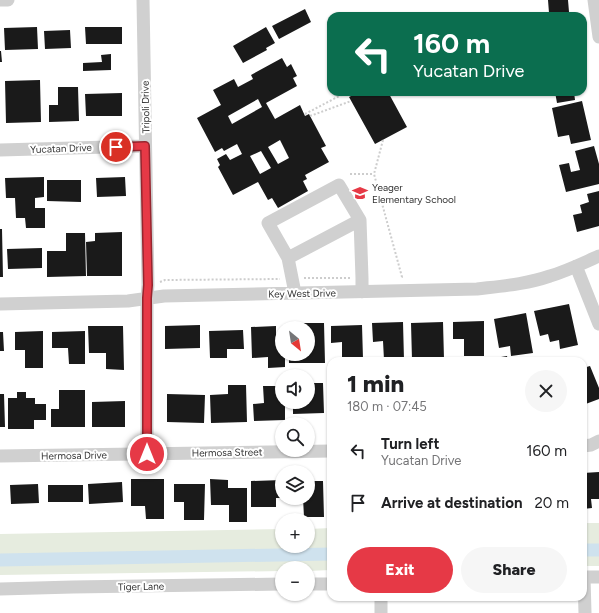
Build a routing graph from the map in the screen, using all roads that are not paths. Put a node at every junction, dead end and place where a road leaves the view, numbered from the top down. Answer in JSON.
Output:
{"nodes":[{"id":1,"x":0,"y":0,"type":"edge"},
{"id":2,"x":8,"y":0,"type":"edge"},
{"id":3,"x":143,"y":0,"type":"edge"},
{"id":4,"x":594,"y":0,"type":"edge"},
{"id":5,"x":599,"y":38,"type":"edge"},
{"id":6,"x":145,"y":146,"type":"junction"},
{"id":7,"x":0,"y":150,"type":"edge"},
{"id":8,"x":360,"y":220,"type":"junction"},
{"id":9,"x":599,"y":256,"type":"edge"},
{"id":10,"x":288,"y":258,"type":"junction"},
{"id":11,"x":576,"y":266,"type":"junction"},
{"id":12,"x":362,"y":292,"type":"junction"},
{"id":13,"x":295,"y":293,"type":"junction"},
{"id":14,"x":147,"y":298,"type":"junction"},
{"id":15,"x":0,"y":304,"type":"edge"},
{"id":16,"x":599,"y":324,"type":"edge"},
{"id":17,"x":599,"y":441,"type":"edge"},
{"id":18,"x":587,"y":445,"type":"edge"},
{"id":19,"x":327,"y":451,"type":"edge"},
{"id":20,"x":147,"y":454,"type":"junction"},
{"id":21,"x":0,"y":456,"type":"edge"},
{"id":22,"x":587,"y":577,"type":"edge"},
{"id":23,"x":599,"y":577,"type":"edge"},
{"id":24,"x":275,"y":584,"type":"edge"},
{"id":25,"x":315,"y":584,"type":"edge"},
{"id":26,"x":327,"y":584,"type":"edge"},
{"id":27,"x":0,"y":589,"type":"edge"},
{"id":28,"x":381,"y":601,"type":"edge"},
{"id":29,"x":584,"y":601,"type":"edge"},
{"id":30,"x":381,"y":613,"type":"edge"},
{"id":31,"x":585,"y":613,"type":"edge"}],
"edges":[{"from":1,"to":2,"type":"street"},
{"from":3,"to":6,"type":"street","name":"Tripoli Drive"},
{"from":4,"to":5,"type":"street"},
{"from":6,"to":7,"type":"street","name":"Yucatan Drive"},
{"from":6,"to":14,"type":"street","name":"Tripoli Drive"},
{"from":8,"to":10,"type":"street"},
{"from":8,"to":10,"type":"street"},
{"from":8,"to":12,"type":"street"},
{"from":9,"to":11,"type":"street","name":"Key West Drive"},
{"from":10,"to":13,"type":"street"},
{"from":11,"to":12,"type":"street","name":"Key West Drive"},
{"from":11,"to":16,"type":"street"},
{"from":12,"to":13,"type":"street","name":"Key West Drive"},
{"from":13,"to":14,"type":"street","name":"Key West Drive"},
{"from":14,"to":15,"type":"street","name":"Key West Drive"},
{"from":14,"to":20,"type":"street","name":"Tripoli Drive"},
{"from":17,"to":18,"type":"street"},
{"from":19,"to":20,"type":"street","name":"Hermosa Street"},
{"from":20,"to":21,"type":"street","name":"Hermosa Drive"},
{"from":22,"to":23,"type":"street"},
{"from":24,"to":27,"type":"street","name":"Tiger Lane"},
{"from":25,"to":26,"type":"street"},
{"from":28,"to":30,"type":"street"},
{"from":29,"to":31,"type":"street"}]}
